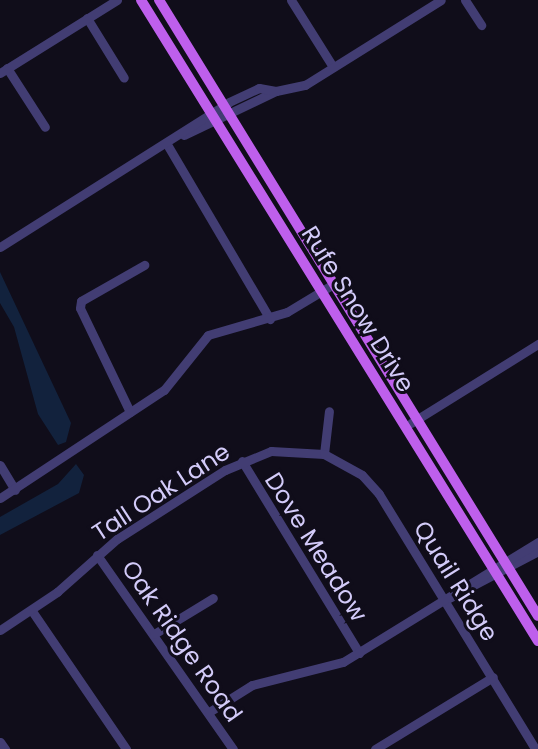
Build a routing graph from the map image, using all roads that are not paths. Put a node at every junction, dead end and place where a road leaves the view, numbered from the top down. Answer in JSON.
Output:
{"nodes":[{"id":1,"x":117,"y":0,"type":"edge"},
{"id":2,"x":141,"y":0,"type":"edge"},
{"id":3,"x":159,"y":0,"type":"edge"},
{"id":4,"x":291,"y":0,"type":"edge"},
{"id":5,"x":440,"y":0,"type":"edge"},
{"id":6,"x":465,"y":0,"type":"edge"},
{"id":7,"x":87,"y":18,"type":"junction"},
{"id":8,"x":481,"y":25,"type":"dead end"},
{"id":9,"x":333,"y":67,"type":"junction"},
{"id":10,"x":4,"y":70,"type":"edge"},
{"id":11,"x":124,"y":78,"type":"dead end"},
{"id":12,"x":220,"y":113,"type":"junction"},
{"id":13,"x":45,"y":127,"type":"dead end"},
{"id":14,"x":168,"y":146,"type":"junction"},
{"id":15,"x":0,"y":247,"type":"edge"},
{"id":16,"x":144,"y":265,"type":"dead end"},
{"id":17,"x":335,"y":283,"type":"junction"},
{"id":18,"x":322,"y":291,"type":"junction"},
{"id":19,"x":270,"y":319,"type":"junction"},
{"id":20,"x":538,"y":344,"type":"edge"},
{"id":21,"x":329,"y":411,"type":"dead end"},
{"id":22,"x":130,"y":412,"type":"junction"},
{"id":23,"x":418,"y":419,"type":"junction"},
{"id":24,"x":407,"y":426,"type":"junction"},
{"id":25,"x":324,"y":454,"type":"junction"},
{"id":26,"x":242,"y":461,"type":"junction"},
{"id":27,"x":0,"y":465,"type":"edge"},
{"id":28,"x":15,"y":490,"type":"junction"},
{"id":29,"x":0,"y":498,"type":"edge"},
{"id":30,"x":538,"y":542,"type":"edge"},
{"id":31,"x":538,"y":551,"type":"edge"},
{"id":32,"x":97,"y":555,"type":"junction"},
{"id":33,"x":501,"y":567,"type":"junction"},
{"id":34,"x":213,"y":598,"type":"dead end"},
{"id":35,"x":447,"y":599,"type":"junction"},
{"id":36,"x":32,"y":611,"type":"junction"},
{"id":37,"x":538,"y":616,"type":"edge"},
{"id":38,"x":0,"y":630,"type":"edge"},
{"id":39,"x":154,"y":634,"type":"junction"},
{"id":40,"x":538,"y":640,"type":"edge"},
{"id":41,"x":359,"y":653,"type":"junction"},
{"id":42,"x":493,"y":677,"type":"junction"},
{"id":43,"x":209,"y":712,"type":"junction"},
{"id":44,"x":0,"y":742,"type":"edge"},
{"id":45,"x":5,"y":749,"type":"edge"},
{"id":46,"x":126,"y":749,"type":"edge"},
{"id":47,"x":233,"y":749,"type":"edge"},
{"id":48,"x":375,"y":749,"type":"edge"},
{"id":49,"x":535,"y":749,"type":"edge"}],
"edges":[{"from":1,"to":7,"type":"street"},
{"from":2,"to":12,"type":"main road","name":"Rufe Snow Drive"},
{"from":3,"to":12,"type":"main road","name":"Rufe Snow Drive"},
{"from":4,"to":9,"type":"street"},
{"from":5,"to":9,"type":"street"},
{"from":6,"to":8,"type":"street"},
{"from":7,"to":10,"type":"street"},
{"from":7,"to":11,"type":"street"},
{"from":9,"to":12,"type":"street"},
{"from":10,"to":13,"type":"street"},
{"from":12,"to":14,"type":"street"},
{"from":12,"to":17,"type":"main road","name":"Rufe Snow Drive"},
{"from":12,"to":18,"type":"main road","name":"Rufe Snow Drive"},
{"from":14,"to":15,"type":"street"},
{"from":14,"to":19,"type":"street"},
{"from":16,"to":22,"type":"street"},
{"from":17,"to":18,"type":"street"},
{"from":17,"to":23,"type":"main road","name":"Rufe Snow Drive"},
{"from":18,"to":19,"type":"street"},
{"from":18,"to":24,"type":"main road","name":"Rufe Snow Drive"},
{"from":19,"to":22,"type":"street"},
{"from":20,"to":23,"type":"street"},
{"from":21,"to":25,"type":"street"},
{"from":22,"to":28,"type":"street"},
{"from":23,"to":24,"type":"street"},
{"from":23,"to":33,"type":"main road","name":"Rufe Snow Drive"},
{"from":24,"to":33,"type":"main road","name":"Rufe Snow Drive"},
{"from":25,"to":26,"type":"street","name":"Tall Oak Lane"},
{"from":25,"to":35,"type":"street","name":"Quail Ridge"},
{"from":26,"to":32,"type":"street","name":"Tall Oak Lane"},
{"from":26,"to":41,"type":"street","name":"Dove Meadow"},
{"from":27,"to":28,"type":"street"},
{"from":28,"to":29,"type":"street"},
{"from":30,"to":33,"type":"street"},
{"from":31,"to":33,"type":"street"},
{"from":32,"to":36,"type":"street","name":"Tall Oak Lane"},
{"from":32,"to":39,"type":"street","name":"Oak Ridge Road"},
{"from":33,"to":35,"type":"street"},
{"from":33,"to":37,"type":"main road","name":"Rufe Snow Drive"},
{"from":33,"to":40,"type":"main road","name":"Rufe Snow Drive"},
{"from":34,"to":39,"type":"street"},
{"from":35,"to":41,"type":"street"},
{"from":35,"to":42,"type":"street","name":"Quail Ridge"},
{"from":36,"to":38,"type":"street","name":"Tall Oak Lane"},
{"from":36,"to":46,"type":"street"},
{"from":39,"to":43,"type":"street","name":"Oak Ridge Road"},
{"from":41,"to":43,"type":"street"},
{"from":42,"to":48,"type":"street"},
{"from":42,"to":49,"type":"street","name":"Quail Ridge"},
{"from":43,"to":47,"type":"street","name":"Oak Ridge Road"},
{"from":44,"to":45,"type":"street"}]}
